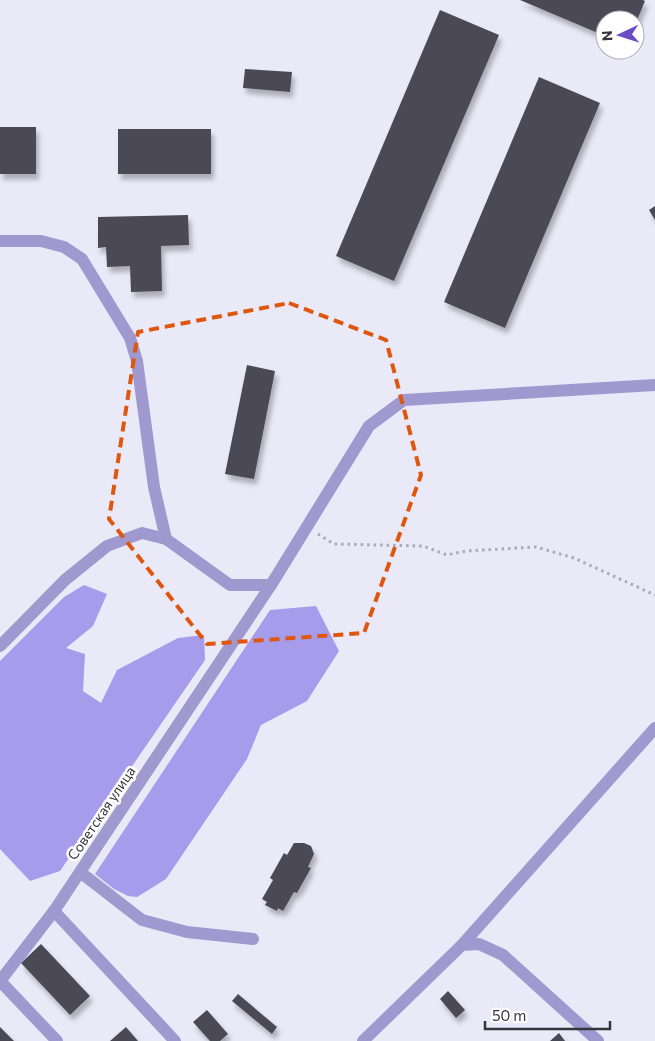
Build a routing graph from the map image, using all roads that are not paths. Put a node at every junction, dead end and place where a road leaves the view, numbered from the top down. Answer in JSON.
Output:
{"nodes":[{"id":1,"x":0,"y":241,"type":"edge"},
{"id":2,"x":655,"y":385,"type":"edge"},
{"id":3,"x":166,"y":539,"type":"junction"},
{"id":4,"x":271,"y":585,"type":"junction"},
{"id":5,"x":0,"y":646,"type":"edge"},
{"id":6,"x":655,"y":728,"type":"edge"},
{"id":7,"x":80,"y":872,"type":"junction"},
{"id":8,"x":54,"y":911,"type":"junction"},
{"id":9,"x":253,"y":939,"type":"dead end"},
{"id":10,"x":462,"y":945,"type":"junction"},
{"id":11,"x":57,"y":1041,"type":"edge"},
{"id":12,"x":175,"y":1041,"type":"edge"},
{"id":13,"x":364,"y":1041,"type":"edge"},
{"id":14,"x":598,"y":1041,"type":"edge"}],
"edges":[{"from":1,"to":3,"type":"street"},
{"from":2,"to":4,"type":"street","name":"Советская улица"},
{"from":3,"to":4,"type":"street"},
{"from":3,"to":5,"type":"street"},
{"from":4,"to":7,"type":"street","name":"Советская улица"},
{"from":6,"to":10,"type":"street"},
{"from":7,"to":8,"type":"street","name":"Советская улица"},
{"from":7,"to":9,"type":"street"},
{"from":8,"to":11,"type":"street","name":"Советская улица"},
{"from":8,"to":12,"type":"street"},
{"from":10,"to":13,"type":"street"},
{"from":10,"to":14,"type":"street"}]}
